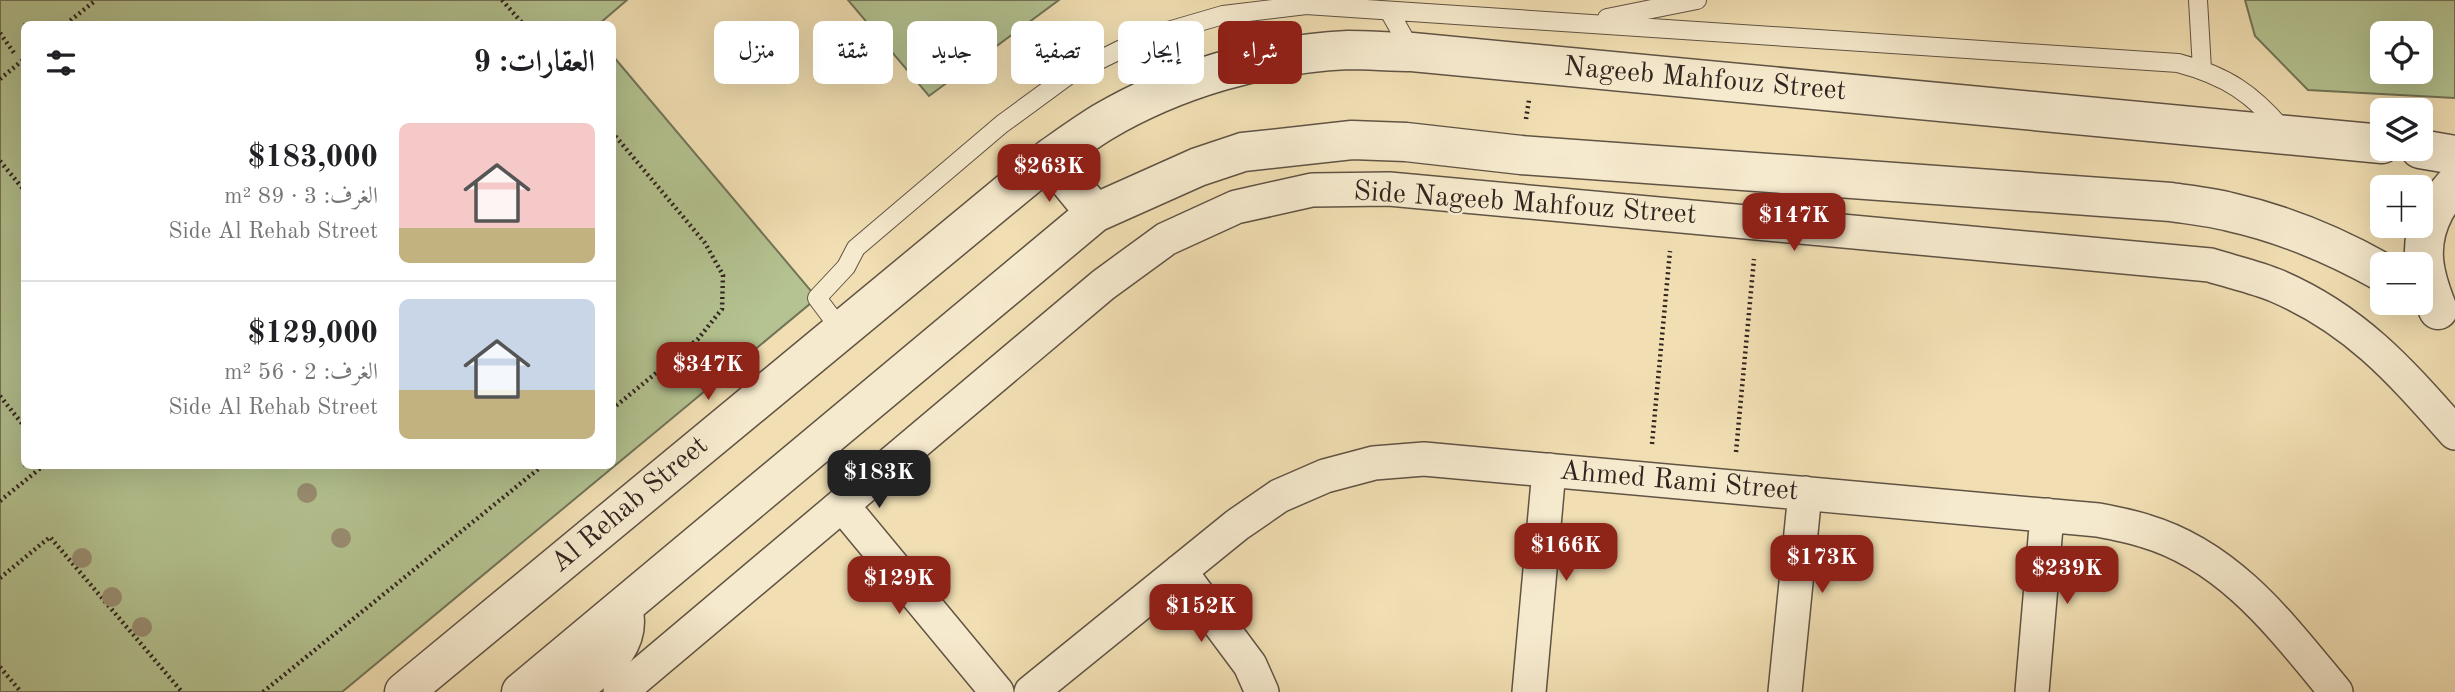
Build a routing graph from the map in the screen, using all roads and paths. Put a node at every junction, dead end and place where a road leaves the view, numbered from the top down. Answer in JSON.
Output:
{"nodes":[{"id":1,"x":96,"y":0,"type":"edge"},
{"id":2,"x":502,"y":0,"type":"edge"},
{"id":3,"x":1697,"y":0,"type":"edge"},
{"id":4,"x":2198,"y":0,"type":"edge"},
{"id":5,"x":1389,"y":11,"type":"junction"},
{"id":6,"x":70,"y":21,"type":"edge"},
{"id":7,"x":520,"y":21,"type":"edge"},
{"id":8,"x":1583,"y":23,"type":"junction"},
{"id":9,"x":0,"y":33,"type":"edge"},
{"id":10,"x":1412,"y":52,"type":"junction"},
{"id":11,"x":14,"y":53,"type":"dead end"},
{"id":12,"x":21,"y":62,"type":"edge"},
{"id":13,"x":1535,"y":63,"type":"junction"},
{"id":14,"x":2202,"y":69,"type":"junction"},
{"id":15,"x":0,"y":79,"type":"edge"},
{"id":16,"x":2287,"y":135,"type":"junction"},
{"id":17,"x":616,"y":137,"type":"edge"},
{"id":18,"x":2370,"y":143,"type":"edge"},
{"id":19,"x":2433,"y":151,"type":"edge"},
{"id":20,"x":1521,"y":155,"type":"junction"},
{"id":21,"x":2455,"y":155,"type":"edge"},
{"id":22,"x":1050,"y":158,"type":"junction"},
{"id":23,"x":0,"y":161,"type":"edge"},
{"id":24,"x":2455,"y":184,"type":"edge"},
{"id":25,"x":21,"y":186,"type":"edge"},
{"id":26,"x":1095,"y":213,"type":"junction"},
{"id":27,"x":1674,"y":215,"type":"junction"},
{"id":28,"x":1758,"y":223,"type":"junction"},
{"id":29,"x":2370,"y":265,"type":"edge"},
{"id":30,"x":2438,"y":311,"type":"edge"},
{"id":31,"x":841,"y":330,"type":"junction"},
{"id":32,"x":0,"y":396,"type":"edge"},
{"id":33,"x":616,"y":406,"type":"edge"},
{"id":34,"x":21,"y":422,"type":"edge"},
{"id":35,"x":2455,"y":433,"type":"edge"},
{"id":36,"x":39,"y":469,"type":"edge"},
{"id":37,"x":538,"y":469,"type":"edge"},
{"id":38,"x":1549,"y":470,"type":"junction"},
{"id":39,"x":1648,"y":479,"type":"junction"},
{"id":40,"x":1732,"y":487,"type":"junction"},
{"id":41,"x":1805,"y":493,"type":"junction"},
{"id":42,"x":0,"y":501,"type":"edge"},
{"id":43,"x":842,"y":505,"type":"junction"},
{"id":44,"x":2047,"y":515,"type":"junction"},
{"id":45,"x":1180,"y":571,"type":"junction"},
{"id":46,"x":0,"y":578,"type":"edge"},
{"id":47,"x":623,"y":607,"type":"junction"},
{"id":48,"x":0,"y":667,"type":"edge"},
{"id":49,"x":21,"y":692,"type":"edge"},
{"id":50,"x":182,"y":692,"type":"edge"},
{"id":51,"x":263,"y":692,"type":"edge"},
{"id":52,"x":404,"y":692,"type":"edge"},
{"id":53,"x":521,"y":692,"type":"edge"},
{"id":54,"x":569,"y":692,"type":"edge"},
{"id":55,"x":620,"y":692,"type":"edge"},
{"id":56,"x":997,"y":692,"type":"edge"},
{"id":57,"x":1031,"y":692,"type":"edge"},
{"id":58,"x":1262,"y":692,"type":"edge"},
{"id":59,"x":1530,"y":692,"type":"edge"},
{"id":60,"x":1785,"y":692,"type":"edge"},
{"id":61,"x":2032,"y":692,"type":"edge"},
{"id":62,"x":2336,"y":692,"type":"edge"}],
"edges":[{"from":1,"to":6,"type":"path"},
{"from":2,"to":7,"type":"path"},
{"from":3,"to":8,"type":"lane"},
{"from":4,"to":14,"type":"lane"},
{"from":5,"to":8,"type":"lane"},
{"from":5,"to":10,"type":"lane"},
{"from":5,"to":31,"type":"lane"},
{"from":8,"to":14,"type":"lane"},
{"from":9,"to":11,"type":"path"},
{"from":10,"to":13,"type":"street","name":"Nageeb Mahfouz Street"},
{"from":10,"to":22,"type":"street","name":"Nageeb Mahfouz Street"},
{"from":12,"to":15,"type":"path"},
{"from":13,"to":16,"type":"street","name":"Nageeb Mahfouz Street"},
{"from":13,"to":20,"type":"path"},
{"from":14,"to":16,"type":"lane"},
{"from":16,"to":18,"type":"street","name":"Nageeb Mahfouz Street"},
{"from":17,"to":33,"type":"path"},
{"from":19,"to":21,"type":"street"},
{"from":20,"to":26,"type":"street"},
{"from":20,"to":29,"type":"street"},
{"from":22,"to":26,"type":"street"},
{"from":22,"to":31,"type":"street","name":"Al Rehab Street"},
{"from":23,"to":25,"type":"path"},
{"from":24,"to":30,"type":"street"},
{"from":26,"to":47,"type":"street"},
{"from":27,"to":28,"type":"street","name":"Side Nageeb Mahfouz Street"},
{"from":27,"to":39,"type":"path"},
{"from":27,"to":43,"type":"street","name":"Side Nageeb Mahfouz Street"},
{"from":28,"to":35,"type":"street","name":"Side Nageeb Mahfouz Street"},
{"from":28,"to":40,"type":"path"},
{"from":31,"to":52,"type":"street","name":"Al Rehab Street"},
{"from":32,"to":34,"type":"path"},
{"from":36,"to":42,"type":"path"},
{"from":37,"to":51,"type":"path"},
{"from":38,"to":39,"type":"street","name":"Ahmed Rami Street"},
{"from":38,"to":45,"type":"street","name":"Ahmed Rami Street"},
{"from":38,"to":59,"type":"street"},
{"from":39,"to":40,"type":"street","name":"Ahmed Rami Street"},
{"from":40,"to":41,"type":"street","name":"Ahmed Rami Street"},
{"from":41,"to":44,"type":"street","name":"Ahmed Rami Street"},
{"from":41,"to":60,"type":"street"},
{"from":43,"to":55,"type":"street","name":"Side Nageeb Mahfouz Street"},
{"from":43,"to":56,"type":"street"},
{"from":44,"to":61,"type":"street"},
{"from":44,"to":62,"type":"street","name":"Ahmed Rami Street"},
{"from":45,"to":57,"type":"street","name":"Ahmed Rami Street"},
{"from":45,"to":58,"type":"street"},
{"from":46,"to":50,"type":"path"},
{"from":47,"to":53,"type":"street"},
{"from":47,"to":54,"type":"street"},
{"from":48,"to":49,"type":"path"}]}
